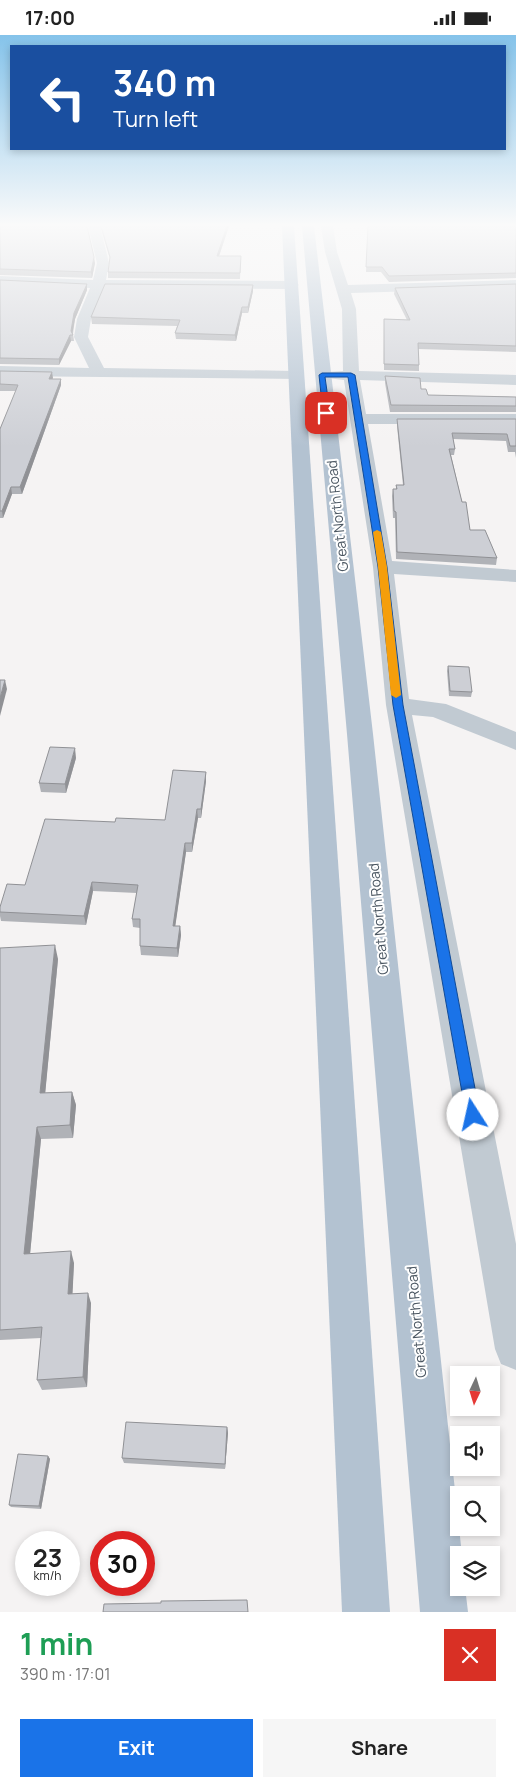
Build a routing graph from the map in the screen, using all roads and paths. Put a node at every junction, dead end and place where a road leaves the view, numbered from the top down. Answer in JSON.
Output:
{"nodes":[{"id":1,"x":92,"y":300,"type":"edge"},
{"id":2,"x":295,"y":300,"type":"edge"},
{"id":3,"x":308,"y":300,"type":"edge"},
{"id":4,"x":346,"y":300,"type":"edge"},
{"id":5,"x":0,"y":371,"type":"edge"},
{"id":6,"x":99,"y":373,"type":"junction"},
{"id":7,"x":351,"y":375,"type":"junction"},
{"id":8,"x":308,"y":376,"type":"junction"},
{"id":9,"x":516,"y":380,"type":"edge"},
{"id":10,"x":358,"y":419,"type":"junction"},
{"id":11,"x":516,"y":419,"type":"edge"},
{"id":12,"x":382,"y":567,"type":"junction"},
{"id":13,"x":516,"y":576,"type":"edge"},
{"id":14,"x":398,"y":705,"type":"junction"},
{"id":15,"x":516,"y":742,"type":"edge"},
{"id":16,"x":516,"y":1349,"type":"edge"},
{"id":17,"x":366,"y":1612,"type":"edge"},
{"id":18,"x":444,"y":1612,"type":"edge"}],
"edges":[{"from":1,"to":6,"type":"street"},
{"from":2,"to":8,"type":"main road","name":"Great North Road"},
{"from":3,"to":8,"type":"main road","name":"Great North Road"},
{"from":4,"to":7,"type":"street"},
{"from":5,"to":6,"type":"street"},
{"from":6,"to":8,"type":"street"},
{"from":7,"to":8,"type":"street"},
{"from":7,"to":9,"type":"street"},
{"from":7,"to":10,"type":"street"},
{"from":8,"to":17,"type":"main road","name":"Great North Road"},
{"from":8,"to":18,"type":"main road","name":"Great North Road"},
{"from":10,"to":11,"type":"street"},
{"from":10,"to":12,"type":"street"},
{"from":12,"to":13,"type":"street"},
{"from":12,"to":14,"type":"street"},
{"from":14,"to":15,"type":"street"},
{"from":14,"to":16,"type":"street"}]}
